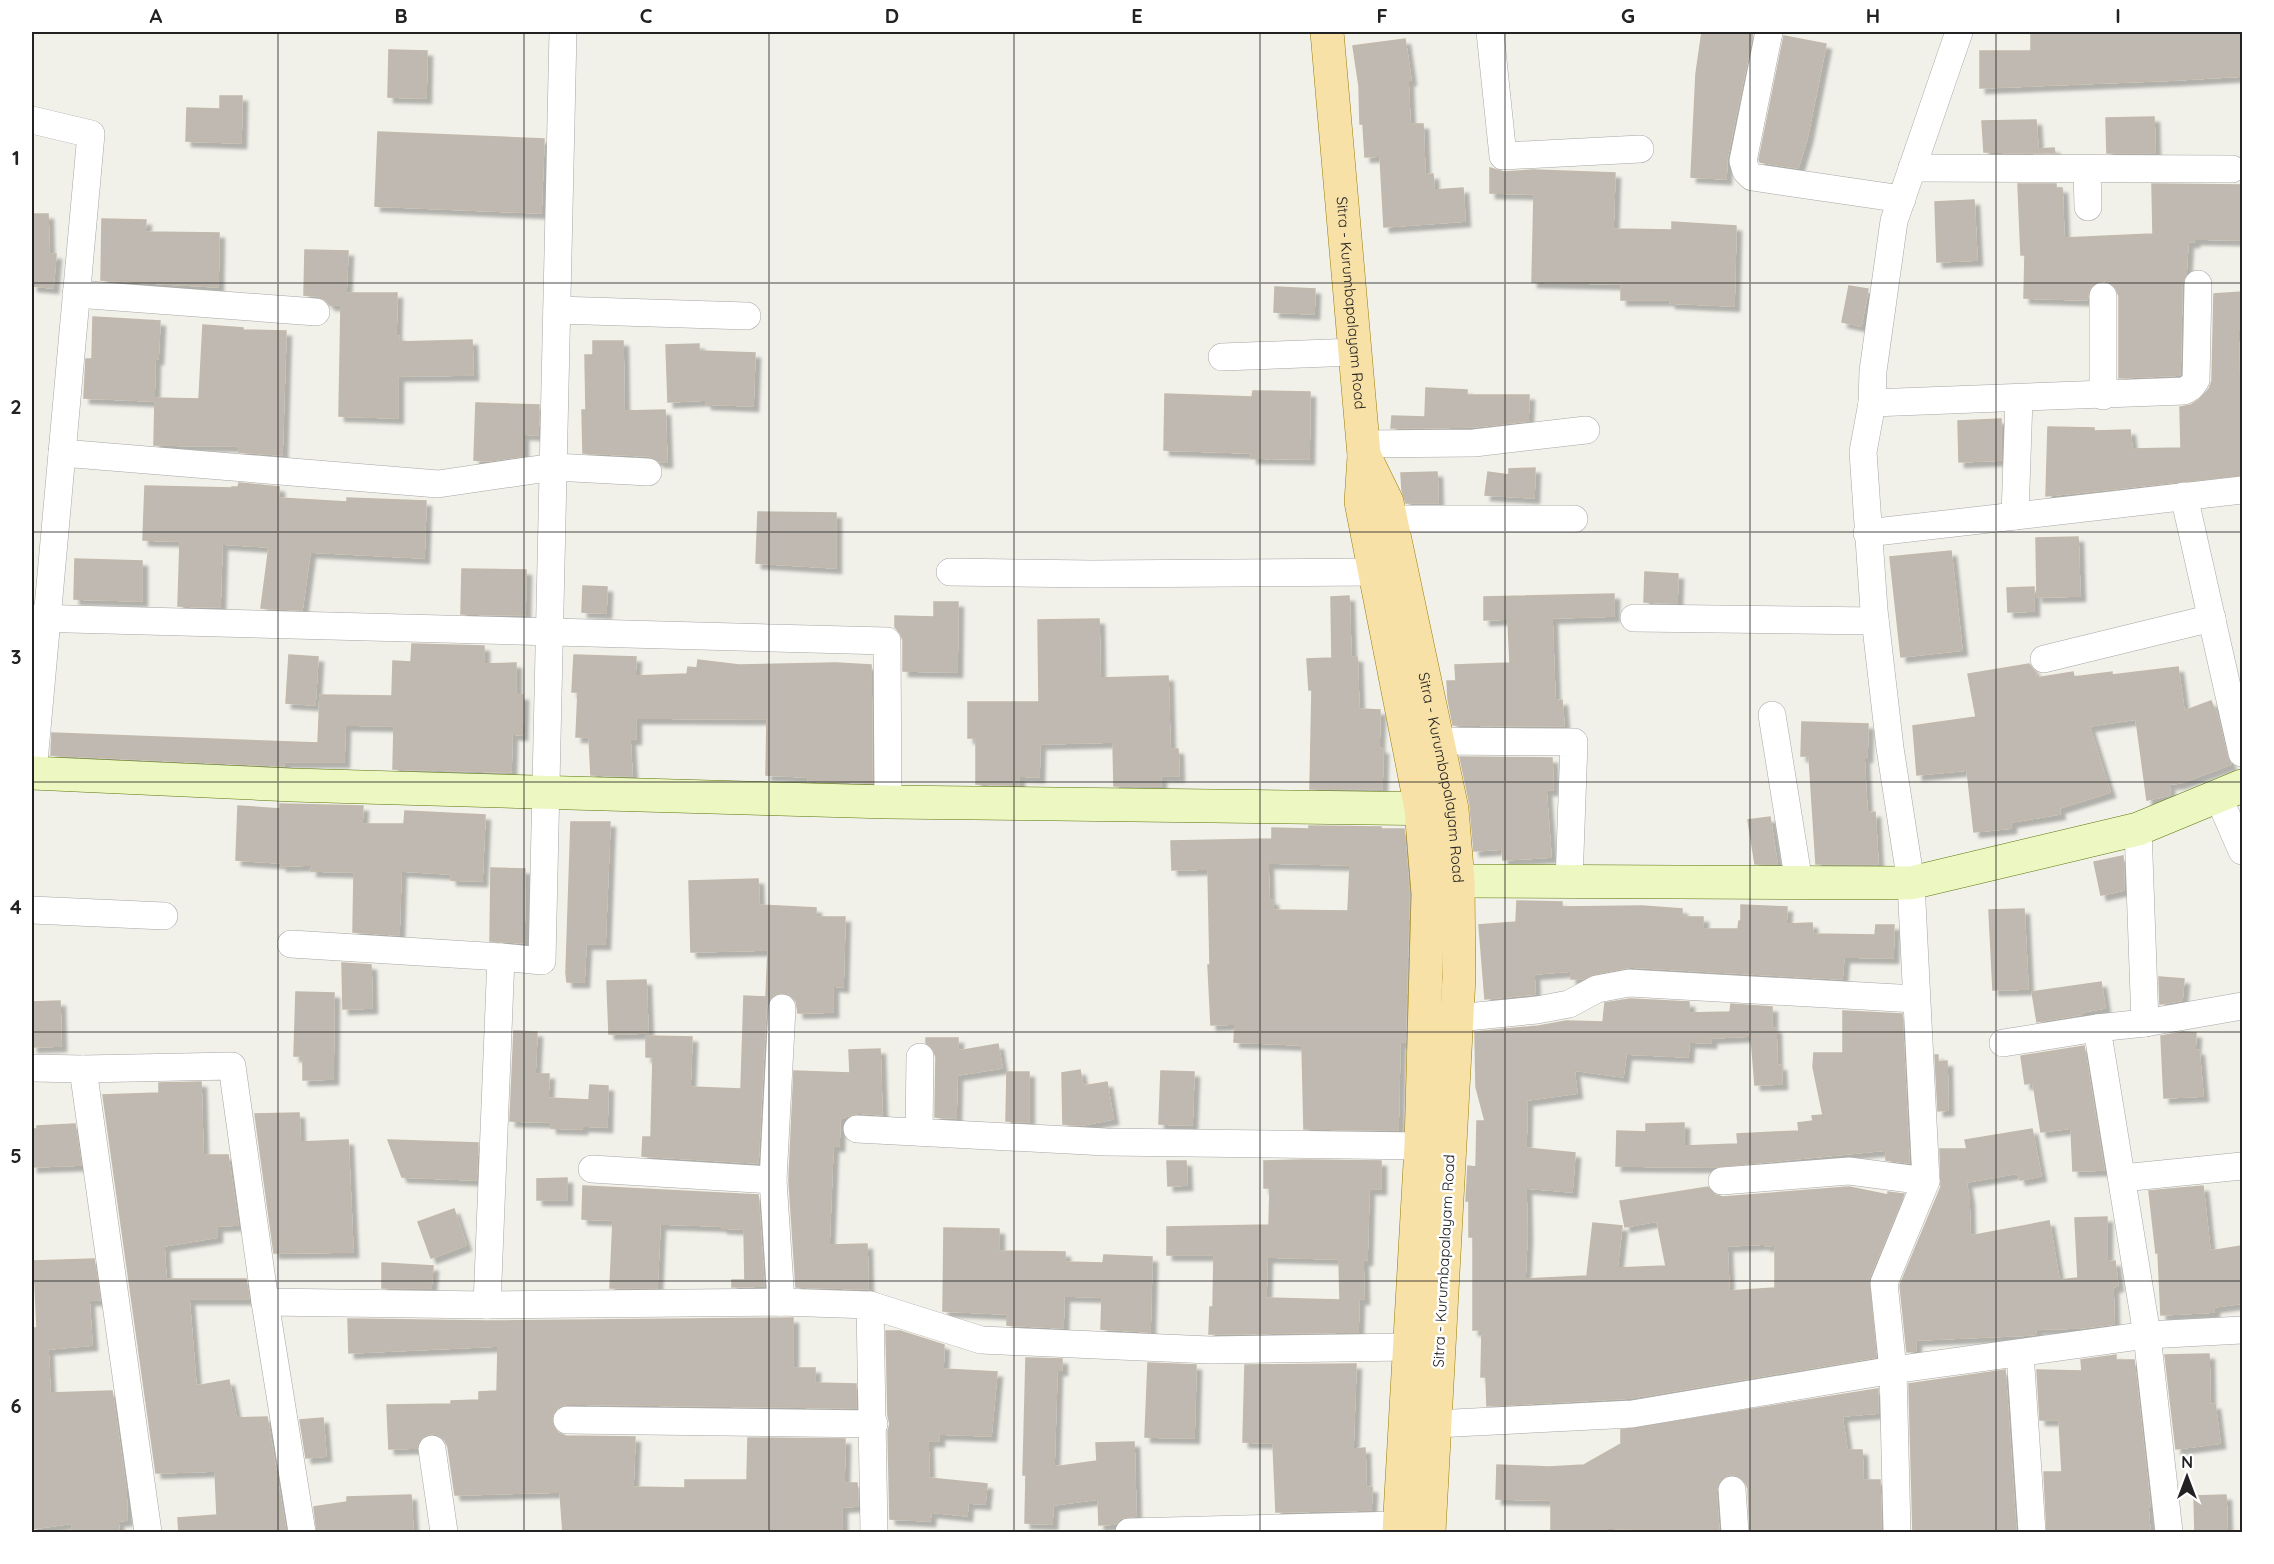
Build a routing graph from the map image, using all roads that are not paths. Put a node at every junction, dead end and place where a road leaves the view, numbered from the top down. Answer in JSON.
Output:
{"nodes":[{"id":1,"x":563,"y":32,"type":"edge"},
{"id":2,"x":1327,"y":32,"type":"edge"},
{"id":3,"x":1490,"y":32,"type":"edge"},
{"id":4,"x":1769,"y":32,"type":"edge"},
{"id":5,"x":1959,"y":32,"type":"edge"},
{"id":6,"x":32,"y":120,"type":"edge"},
{"id":7,"x":1640,"y":149,"type":"dead end"},
{"id":8,"x":1912,"y":168,"type":"junction"},
{"id":9,"x":2087,"y":169,"type":"junction"},
{"id":10,"x":2232,"y":169,"type":"dead end"},
{"id":11,"x":1902,"y":199,"type":"junction"},
{"id":12,"x":2088,"y":207,"type":"dead end"},
{"id":13,"x":2198,"y":284,"type":"dead end"},
{"id":14,"x":76,"y":294,"type":"junction"},
{"id":15,"x":2103,"y":296,"type":"dead end"},
{"id":16,"x":557,"y":310,"type":"junction"},
{"id":17,"x":316,"y":312,"type":"dead end"},
{"id":18,"x":747,"y":316,"type":"dead end"},
{"id":19,"x":1355,"y":352,"type":"junction"},
{"id":20,"x":1222,"y":357,"type":"dead end"},
{"id":21,"x":2103,"y":396,"type":"junction"},
{"id":22,"x":2019,"y":398,"type":"junction"},
{"id":23,"x":1872,"y":403,"type":"junction"},
{"id":24,"x":1586,"y":430,"type":"dead end"},
{"id":25,"x":1364,"y":449,"type":"junction"},
{"id":26,"x":62,"y":453,"type":"junction"},
{"id":27,"x":554,"y":467,"type":"junction"},
{"id":28,"x":648,"y":472,"type":"dead end"},
{"id":29,"x":2242,"y":490,"type":"edge"},
{"id":30,"x":2184,"y":496,"type":"junction"},
{"id":31,"x":2014,"y":516,"type":"junction"},
{"id":32,"x":1391,"y":519,"type":"junction"},
{"id":33,"x":1575,"y":519,"type":"dead end"},
{"id":34,"x":1867,"y":533,"type":"junction"},
{"id":35,"x":950,"y":572,"type":"dead end"},
{"id":36,"x":1375,"y":572,"type":"junction"},
{"id":37,"x":39,"y":618,"type":"edge"},
{"id":38,"x":1634,"y":618,"type":"dead end"},
{"id":39,"x":2212,"y":618,"type":"junction"},
{"id":40,"x":1875,"y":621,"type":"junction"},
{"id":41,"x":551,"y":630,"type":"junction"},
{"id":42,"x":2044,"y":659,"type":"dead end"},
{"id":43,"x":1772,"y":715,"type":"dead end"},
{"id":44,"x":1437,"y":741,"type":"junction"},
{"id":45,"x":2242,"y":753,"type":"edge"},
{"id":46,"x":32,"y":773,"type":"edge"},
{"id":47,"x":2230,"y":791,"type":"edge"},
{"id":48,"x":548,"y":792,"type":"junction"},
{"id":49,"x":888,"y":802,"type":"junction"},
{"id":50,"x":1437,"y":808,"type":"junction"},
{"id":51,"x":2138,"y":829,"type":"junction"},
{"id":52,"x":2242,"y":851,"type":"edge"},
{"id":53,"x":1458,"y":881,"type":"junction"},
{"id":54,"x":1569,"y":882,"type":"junction"},
{"id":55,"x":1799,"y":883,"type":"junction"},
{"id":56,"x":1911,"y":883,"type":"junction"},
{"id":57,"x":32,"y":910,"type":"edge"},
{"id":58,"x":164,"y":915,"type":"dead end"},
{"id":59,"x":291,"y":944,"type":"dead end"},
{"id":60,"x":501,"y":957,"type":"junction"},
{"id":61,"x":1916,"y":999,"type":"junction"},
{"id":62,"x":2242,"y":1006,"type":"edge"},
{"id":63,"x":782,"y":1008,"type":"dead end"},
{"id":64,"x":1457,"y":1018,"type":"junction"},
{"id":65,"x":2145,"y":1023,"type":"junction"},
{"id":66,"x":2097,"y":1028,"type":"junction"},
{"id":67,"x":2003,"y":1043,"type":"dead end"},
{"id":68,"x":920,"y":1057,"type":"dead end"},
{"id":69,"x":32,"y":1068,"type":"edge"},
{"id":70,"x":83,"y":1069,"type":"junction"},
{"id":71,"x":857,"y":1129,"type":"dead end"},
{"id":72,"x":919,"y":1132,"type":"junction"},
{"id":73,"x":1421,"y":1146,"type":"junction"},
{"id":74,"x":2242,"y":1166,"type":"edge"},
{"id":75,"x":592,"y":1169,"type":"dead end"},
{"id":76,"x":2122,"y":1178,"type":"junction"},
{"id":77,"x":773,"y":1180,"type":"junction"},
{"id":78,"x":1722,"y":1181,"type":"dead end"},
{"id":79,"x":1926,"y":1181,"type":"junction"},
{"id":80,"x":266,"y":1302,"type":"junction"},
{"id":81,"x":781,"y":1302,"type":"junction"},
{"id":82,"x":487,"y":1305,"type":"junction"},
{"id":83,"x":870,"y":1305,"type":"junction"},
{"id":84,"x":2242,"y":1329,"type":"edge"},
{"id":85,"x":2146,"y":1335,"type":"junction"},
{"id":86,"x":1408,"y":1347,"type":"junction"},
{"id":87,"x":2020,"y":1353,"type":"junction"},
{"id":88,"x":1893,"y":1370,"type":"junction"},
{"id":89,"x":567,"y":1420,"type":"dead end"},
{"id":90,"x":874,"y":1424,"type":"junction"},
{"id":91,"x":1435,"y":1424,"type":"junction"},
{"id":92,"x":432,"y":1449,"type":"dead end"},
{"id":93,"x":1732,"y":1490,"type":"dead end"},
{"id":94,"x":1409,"y":1530,"type":"edge"},
{"id":95,"x":148,"y":1533,"type":"edge"},
{"id":96,"x":302,"y":1533,"type":"edge"},
{"id":97,"x":444,"y":1533,"type":"edge"},
{"id":98,"x":874,"y":1533,"type":"edge"},
{"id":99,"x":1129,"y":1533,"type":"edge"},
{"id":100,"x":1735,"y":1533,"type":"edge"},
{"id":101,"x":1897,"y":1533,"type":"edge"},
{"id":102,"x":2032,"y":1533,"type":"edge"},
{"id":103,"x":2169,"y":1533,"type":"edge"}],
"edges":[{"from":1,"to":16,"type":"street"},
{"from":2,"to":19,"type":"main road","name":"Sitra - Kurumbapalayam Road"},
{"from":3,"to":7,"type":"street"},
{"from":4,"to":11,"type":"street"},
{"from":5,"to":8,"type":"street"},
{"from":6,"to":14,"type":"street"},
{"from":8,"to":9,"type":"street"},
{"from":8,"to":11,"type":"street"},
{"from":9,"to":10,"type":"street"},
{"from":9,"to":12,"type":"street"},
{"from":11,"to":23,"type":"street"},
{"from":13,"to":21,"type":"street"},
{"from":14,"to":17,"type":"street"},
{"from":14,"to":26,"type":"street"},
{"from":15,"to":21,"type":"street"},
{"from":16,"to":18,"type":"street"},
{"from":16,"to":27,"type":"street"},
{"from":19,"to":20,"type":"street"},
{"from":19,"to":25,"type":"main road","name":"Sitra - Kurumbapalayam Road"},
{"from":21,"to":22,"type":"street"},
{"from":22,"to":23,"type":"street"},
{"from":22,"to":31,"type":"street"},
{"from":23,"to":34,"type":"street"},
{"from":24,"to":25,"type":"street"},
{"from":25,"to":32,"type":"main road","name":"Sitra - Kurumbapalayam Road"},
{"from":25,"to":36,"type":"main road"},
{"from":26,"to":27,"type":"street"},
{"from":26,"to":37,"type":"street"},
{"from":27,"to":28,"type":"street"},
{"from":27,"to":41,"type":"street"},
{"from":29,"to":30,"type":"street"},
{"from":30,"to":31,"type":"street"},
{"from":30,"to":39,"type":"street"},
{"from":31,"to":34,"type":"street"},
{"from":32,"to":33,"type":"street"},
{"from":32,"to":44,"type":"main road","name":"Sitra - Kurumbapalayam Road"},
{"from":34,"to":40,"type":"street"},
{"from":35,"to":36,"type":"street"},
{"from":36,"to":50,"type":"main road"},
{"from":37,"to":41,"type":"street"},
{"from":37,"to":46,"type":"street"},
{"from":38,"to":40,"type":"street"},
{"from":39,"to":42,"type":"street"},
{"from":39,"to":45,"type":"street"},
{"from":40,"to":56,"type":"street"},
{"from":41,"to":48,"type":"street"},
{"from":41,"to":49,"type":"street"},
{"from":43,"to":55,"type":"street"},
{"from":44,"to":50,"type":"main road","name":"Sitra - Kurumbapalayam Road"},
{"from":44,"to":54,"type":"street"},
{"from":46,"to":48,"type":"street"},
{"from":47,"to":51,"type":"street"},
{"from":47,"to":52,"type":"street"},
{"from":48,"to":49,"type":"street"},
{"from":48,"to":60,"type":"street"},
{"from":49,"to":50,"type":"street"},
{"from":50,"to":53,"type":"main road","name":"Sitra - Kurumbapalayam Road"},
{"from":50,"to":73,"type":"main road"},
{"from":51,"to":56,"type":"street"},
{"from":51,"to":65,"type":"street"},
{"from":53,"to":54,"type":"street"},
{"from":53,"to":64,"type":"main road","name":"Sitra - Kurumbapalayam Road"},
{"from":54,"to":55,"type":"street"},
{"from":55,"to":56,"type":"street"},
{"from":56,"to":61,"type":"street"},
{"from":57,"to":58,"type":"street"},
{"from":59,"to":60,"type":"street"},
{"from":60,"to":82,"type":"street"},
{"from":61,"to":64,"type":"street"},
{"from":61,"to":79,"type":"street"},
{"from":62,"to":65,"type":"street"},
{"from":63,"to":77,"type":"street"},
{"from":64,"to":91,"type":"main road","name":"Sitra - Kurumbapalayam Road"},
{"from":65,"to":66,"type":"street"},
{"from":66,"to":67,"type":"street"},
{"from":66,"to":76,"type":"street"},
{"from":68,"to":72,"type":"street"},
{"from":69,"to":70,"type":"street"},
{"from":70,"to":80,"type":"street"},
{"from":70,"to":95,"type":"street"},
{"from":71,"to":72,"type":"street"},
{"from":72,"to":73,"type":"street"},
{"from":73,"to":86,"type":"main road"},
{"from":74,"to":76,"type":"street"},
{"from":75,"to":77,"type":"street"},
{"from":76,"to":85,"type":"street"},
{"from":77,"to":81,"type":"street"},
{"from":78,"to":79,"type":"street"},
{"from":79,"to":88,"type":"street"},
{"from":80,"to":82,"type":"street"},
{"from":80,"to":96,"type":"street"},
{"from":81,"to":82,"type":"street"},
{"from":81,"to":83,"type":"street"},
{"from":83,"to":86,"type":"street"},
{"from":83,"to":90,"type":"street"},
{"from":84,"to":85,"type":"street"},
{"from":85,"to":87,"type":"street"},
{"from":85,"to":103,"type":"street"},
{"from":86,"to":94,"type":"main road"},
{"from":87,"to":88,"type":"street"},
{"from":87,"to":102,"type":"street"},
{"from":88,"to":91,"type":"street"},
{"from":88,"to":101,"type":"street"},
{"from":89,"to":90,"type":"street"},
{"from":90,"to":98,"type":"street"},
{"from":91,"to":94,"type":"main road","name":"Sitra - Kurumbapalayam Road"},
{"from":92,"to":97,"type":"street"},
{"from":93,"to":100,"type":"street"},
{"from":94,"to":99,"type":"street"}]}
